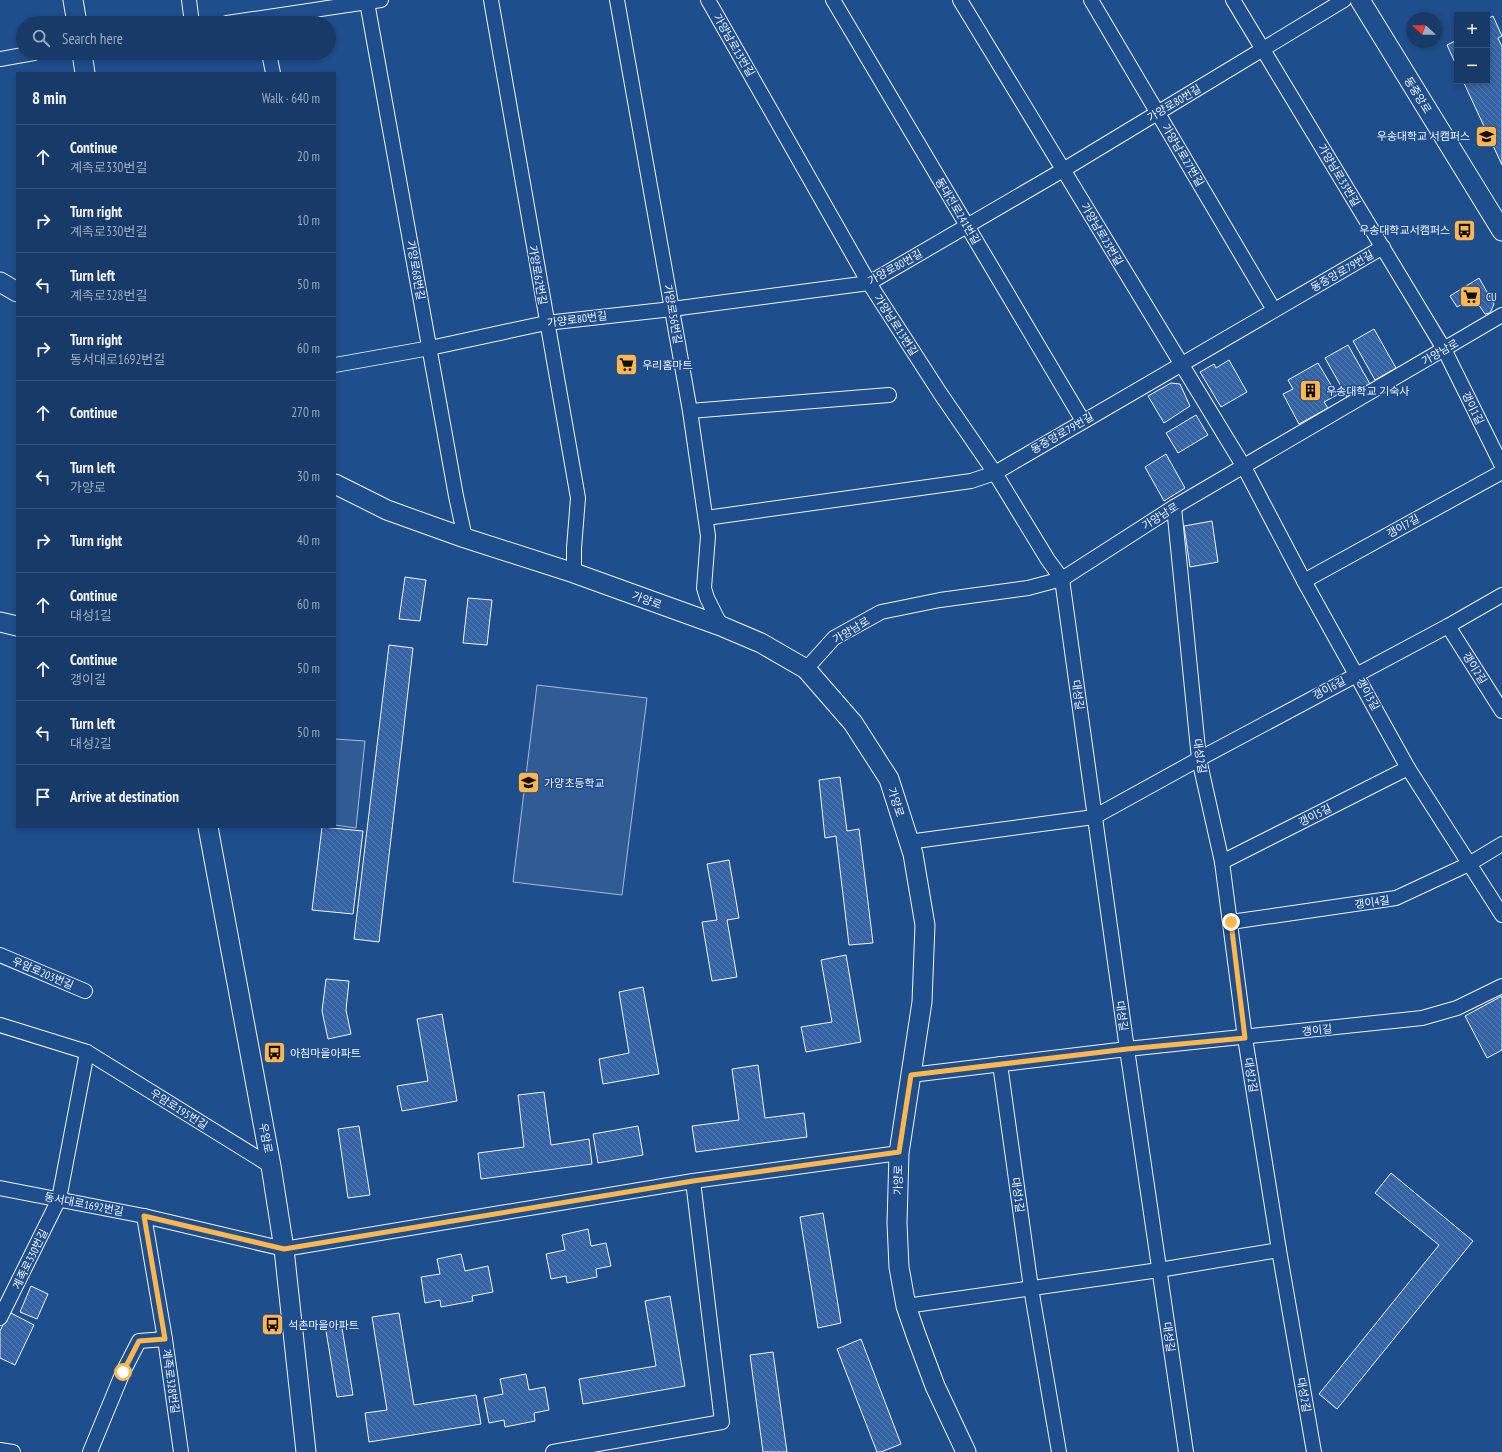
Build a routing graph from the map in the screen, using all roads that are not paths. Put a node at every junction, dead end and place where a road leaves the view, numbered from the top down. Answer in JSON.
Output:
{"nodes":[{"id":1,"x":73,"y":0,"type":"edge"},
{"id":2,"x":189,"y":0,"type":"edge"},
{"id":3,"x":491,"y":0,"type":"edge"},
{"id":4,"x":617,"y":0,"type":"edge"},
{"id":5,"x":708,"y":0,"type":"edge"},
{"id":6,"x":833,"y":0,"type":"edge"},
{"id":7,"x":960,"y":0,"type":"edge"},
{"id":8,"x":1091,"y":0,"type":"edge"},
{"id":9,"x":1233,"y":0,"type":"edge"},
{"id":10,"x":1344,"y":0,"type":"edge"},
{"id":11,"x":1360,"y":0,"type":"edge"},
{"id":12,"x":374,"y":1,"type":"edge"},
{"id":13,"x":298,"y":6,"type":"edge"},
{"id":14,"x":76,"y":16,"type":"edge"},
{"id":15,"x":191,"y":16,"type":"edge"},
{"id":16,"x":273,"y":16,"type":"edge"},
{"id":17,"x":1263,"y":50,"type":"junction"},
{"id":18,"x":16,"y":56,"type":"edge"},
{"id":19,"x":0,"y":59,"type":"edge"},
{"id":20,"x":83,"y":60,"type":"edge"},
{"id":21,"x":270,"y":60,"type":"edge"},
{"id":22,"x":85,"y":72,"type":"edge"},
{"id":23,"x":273,"y":72,"type":"edge"},
{"id":24,"x":1158,"y":113,"type":"junction"},
{"id":25,"x":1063,"y":170,"type":"junction"},
{"id":26,"x":966,"y":226,"type":"junction"},
{"id":27,"x":1502,"y":232,"type":"edge"},
{"id":28,"x":1383,"y":247,"type":"junction"},
{"id":29,"x":0,"y":282,"type":"edge"},
{"id":30,"x":869,"y":283,"type":"junction"},
{"id":31,"x":16,"y":291,"type":"edge"},
{"id":32,"x":672,"y":309,"type":"junction"},
{"id":33,"x":1274,"y":310,"type":"junction"},
{"id":34,"x":1502,"y":316,"type":"edge"},
{"id":35,"x":546,"y":322,"type":"junction"},
{"id":36,"x":430,"y":348,"type":"junction"},
{"id":37,"x":1444,"y":349,"type":"junction"},
{"id":38,"x":336,"y":365,"type":"edge"},
{"id":39,"x":1182,"y":365,"type":"junction"},
{"id":40,"x":889,"y":395,"type":"dead end"},
{"id":41,"x":690,"y":412,"type":"junction"},
{"id":42,"x":1083,"y":421,"type":"junction"},
{"id":43,"x":1502,"y":466,"type":"edge"},
{"id":44,"x":1244,"y":467,"type":"junction"},
{"id":45,"x":1502,"y":472,"type":"edge"},
{"id":46,"x":995,"y":473,"type":"junction"},
{"id":47,"x":336,"y":484,"type":"edge"},
{"id":48,"x":1174,"y":507,"type":"junction"},
{"id":49,"x":706,"y":518,"type":"junction"},
{"id":50,"x":465,"y":538,"type":"junction"},
{"id":51,"x":574,"y":573,"type":"junction"},
{"id":52,"x":1062,"y":579,"type":"junction"},
{"id":53,"x":1304,"y":581,"type":"junction"},
{"id":54,"x":1502,"y":595,"type":"edge"},
{"id":55,"x":0,"y":622,"type":"edge"},
{"id":56,"x":16,"y":626,"type":"edge"},
{"id":57,"x":721,"y":626,"type":"junction"},
{"id":58,"x":1448,"y":626,"type":"junction"},
{"id":59,"x":806,"y":669,"type":"junction"},
{"id":60,"x":1356,"y":674,"type":"junction"},
{"id":61,"x":1502,"y":711,"type":"edge"},
{"id":62,"x":1199,"y":759,"type":"junction"},
{"id":63,"x":1408,"y":768,"type":"junction"},
{"id":64,"x":1094,"y":817,"type":"junction"},
{"id":65,"x":208,"y":828,"type":"edge"},
{"id":66,"x":908,"y":842,"type":"junction"},
{"id":67,"x":1502,"y":844,"type":"edge"},
{"id":68,"x":1222,"y":862,"type":"junction"},
{"id":69,"x":1470,"y":864,"type":"junction"},
{"id":70,"x":1502,"y":916,"type":"edge"},
{"id":71,"x":1231,"y":922,"type":"junction"},
{"id":72,"x":0,"y":955,"type":"edge"},
{"id":73,"x":1502,"y":986,"type":"edge"},
{"id":74,"x":85,"y":991,"type":"dead end"},
{"id":75,"x":0,"y":1025,"type":"edge"},
{"id":76,"x":1245,"y":1038,"type":"junction"},
{"id":77,"x":1127,"y":1049,"type":"junction"},
{"id":78,"x":87,"y":1052,"type":"junction"},
{"id":79,"x":1000,"y":1064,"type":"junction"},
{"id":80,"x":911,"y":1075,"type":"junction"},
{"id":81,"x":899,"y":1152,"type":"junction"},
{"id":82,"x":271,"y":1166,"type":"junction"},
{"id":83,"x":693,"y":1181,"type":"junction"},
{"id":84,"x":0,"y":1189,"type":"edge"},
{"id":85,"x":59,"y":1199,"type":"junction"},
{"id":86,"x":144,"y":1216,"type":"junction"},
{"id":87,"x":284,"y":1249,"type":"junction"},
{"id":88,"x":1279,"y":1250,"type":"junction"},
{"id":89,"x":1159,"y":1270,"type":"junction"},
{"id":90,"x":1031,"y":1288,"type":"junction"},
{"id":91,"x":906,"y":1306,"type":"junction"},
{"id":92,"x":0,"y":1318,"type":"edge"},
{"id":93,"x":165,"y":1339,"type":"junction"},
{"id":94,"x":0,"y":1450,"type":"edge"},
{"id":95,"x":13,"y":1452,"type":"edge"},
{"id":96,"x":90,"y":1452,"type":"edge"},
{"id":97,"x":181,"y":1452,"type":"edge"},
{"id":98,"x":306,"y":1452,"type":"edge"},
{"id":99,"x":553,"y":1452,"type":"edge"},
{"id":100,"x":966,"y":1452,"type":"edge"},
{"id":101,"x":1060,"y":1452,"type":"edge"},
{"id":102,"x":1186,"y":1452,"type":"edge"},
{"id":103,"x":1314,"y":1452,"type":"edge"}],
"edges":[{"from":1,"to":14,"type":"street"},
{"from":2,"to":15,"type":"street"},
{"from":3,"to":35,"type":"street","name":"가양로62번길"},
{"from":4,"to":32,"type":"street","name":"가양로56번길"},
{"from":5,"to":30,"type":"street","name":"가양남로13번길"},
{"from":6,"to":26,"type":"street","name":"동대전로241번길"},
{"from":7,"to":25,"type":"street","name":"가양남로23번길"},
{"from":8,"to":24,"type":"street","name":"가양남로27번길"},
{"from":9,"to":17,"type":"street","name":"가양남로33번길"},
{"from":10,"to":17,"type":"street","name":"가양로80번길"},
{"from":11,"to":27,"type":"street","name":"동중앙로"},
{"from":12,"to":13,"type":"street"},
{"from":12,"to":36,"type":"street","name":"가양로68번길"},
{"from":13,"to":16,"type":"street"},
{"from":17,"to":24,"type":"street","name":"가양로80번길"},
{"from":17,"to":28,"type":"street","name":"가양남로33번길"},
{"from":18,"to":19,"type":"street"},
{"from":20,"to":22,"type":"street"},
{"from":21,"to":23,"type":"street"},
{"from":24,"to":25,"type":"street","name":"가양로80번길"},
{"from":24,"to":33,"type":"street","name":"가양남로27번길"},
{"from":25,"to":26,"type":"street","name":"가양로80번길"},
{"from":25,"to":39,"type":"street","name":"가양남로23번길"},
{"from":26,"to":30,"type":"street","name":"가양로80번길"},
{"from":26,"to":42,"type":"street","name":"동대전로241번길"},
{"from":28,"to":33,"type":"street","name":"동중앙로79번길"},
{"from":28,"to":37,"type":"street","name":"가양남로33번길"},
{"from":29,"to":31,"type":"street"},
{"from":30,"to":32,"type":"street","name":"가양로80번길"},
{"from":30,"to":46,"type":"street","name":"가양남로13번길"},
{"from":32,"to":35,"type":"street","name":"가양로80번길"},
{"from":32,"to":41,"type":"street","name":"가양로56번길"},
{"from":33,"to":39,"type":"street","name":"동중앙로79번길"},
{"from":34,"to":37,"type":"street","name":"가양남로"},
{"from":35,"to":36,"type":"street","name":"가양로80번길"},
{"from":35,"to":51,"type":"street","name":"가양로62번길"},
{"from":36,"to":38,"type":"street","name":"가양로80번길"},
{"from":36,"to":50,"type":"street","name":"가양로68번길"},
{"from":37,"to":43,"type":"street","name":"갱이1길"},
{"from":37,"to":44,"type":"street","name":"가양남로"},
{"from":39,"to":42,"type":"street","name":"동중앙로79번길"},
{"from":39,"to":44,"type":"street","name":"가양남로23번길"},
{"from":40,"to":41,"type":"street"},
{"from":41,"to":49,"type":"street","name":"가양로56번길"},
{"from":42,"to":46,"type":"street","name":"동중앙로79번길"},
{"from":44,"to":48,"type":"street","name":"가양남로"},
{"from":44,"to":53,"type":"street","name":"갱이3길"},
{"from":45,"to":53,"type":"street","name":"갱이7길"},
{"from":46,"to":49,"type":"street","name":"동중앙로79번길"},
{"from":46,"to":52,"type":"street","name":"가양남로13번길"},
{"from":47,"to":50,"type":"street","name":"가양로"},
{"from":48,"to":52,"type":"street","name":"가양남로"},
{"from":48,"to":62,"type":"street","name":"대성2길"},
{"from":49,"to":57,"type":"street","name":"가양로56번길"},
{"from":50,"to":51,"type":"street","name":"가양로"},
{"from":51,"to":57,"type":"street","name":"가양로"},
{"from":52,"to":59,"type":"street","name":"가양남로"},
{"from":52,"to":64,"type":"street","name":"대성길"},
{"from":53,"to":60,"type":"street","name":"갱이3길"},
{"from":54,"to":58,"type":"street","name":"갱이6길"},
{"from":55,"to":56,"type":"street"},
{"from":57,"to":59,"type":"street","name":"가양로"},
{"from":58,"to":60,"type":"street","name":"갱이6길"},
{"from":58,"to":61,"type":"street","name":"갱이2길"},
{"from":59,"to":66,"type":"street","name":"가양로"},
{"from":60,"to":62,"type":"street","name":"갱이6길"},
{"from":60,"to":63,"type":"street","name":"갱이3길"},
{"from":62,"to":64,"type":"street","name":"갱이6길"},
{"from":62,"to":68,"type":"street","name":"대성2길"},
{"from":63,"to":68,"type":"street","name":"갱이5길"},
{"from":63,"to":69,"type":"street","name":"갱이3길"},
{"from":64,"to":66,"type":"street"},
{"from":64,"to":77,"type":"street","name":"대성길"},
{"from":65,"to":82,"type":"street","name":"우암로"},
{"from":66,"to":80,"type":"street","name":"가양로"},
{"from":67,"to":69,"type":"street","name":"갱이4길"},
{"from":68,"to":71,"type":"street","name":"대성2길"},
{"from":69,"to":70,"type":"street","name":"갱이3길"},
{"from":69,"to":71,"type":"street","name":"갱이4길"},
{"from":71,"to":76,"type":"street","name":"대성2길"},
{"from":72,"to":74,"type":"street","name":"우암로203번길"},
{"from":73,"to":76,"type":"street","name":"갱이길"},
{"from":75,"to":78,"type":"street","name":"우암로195번길"},
{"from":76,"to":77,"type":"street","name":"갱이길"},
{"from":76,"to":88,"type":"street","name":"대성2길"},
{"from":77,"to":79,"type":"street"},
{"from":77,"to":89,"type":"street","name":"대성길"},
{"from":78,"to":82,"type":"street","name":"우암로195번길"},
{"from":78,"to":85,"type":"street"},
{"from":79,"to":80,"type":"street"},
{"from":79,"to":90,"type":"street","name":"대성1길"},
{"from":80,"to":81,"type":"street","name":"가양로"},
{"from":81,"to":83,"type":"street"},
{"from":81,"to":91,"type":"street","name":"가양로"},
{"from":82,"to":87,"type":"street","name":"우암로"},
{"from":83,"to":87,"type":"street"},
{"from":83,"to":99,"type":"street"},
{"from":84,"to":85,"type":"street","name":"동서대로1692번길"},
{"from":85,"to":86,"type":"street","name":"동서대로1692번길"},
{"from":85,"to":92,"type":"street","name":"계족로330번길"},
{"from":86,"to":87,"type":"street","name":"동서대로1692번길"},
{"from":86,"to":93,"type":"street","name":"계족로328번길"},
{"from":87,"to":98,"type":"street","name":"우암로"},
{"from":88,"to":89,"type":"street"},
{"from":88,"to":103,"type":"street","name":"대성2길"},
{"from":89,"to":90,"type":"street"},
{"from":89,"to":102,"type":"street","name":"대성길"},
{"from":90,"to":91,"type":"street"},
{"from":90,"to":101,"type":"street","name":"대성1길"},
{"from":91,"to":100,"type":"street","name":"가양로"},
{"from":93,"to":96,"type":"street"},
{"from":93,"to":97,"type":"street","name":"계족로328번길"},
{"from":94,"to":95,"type":"street"}]}
